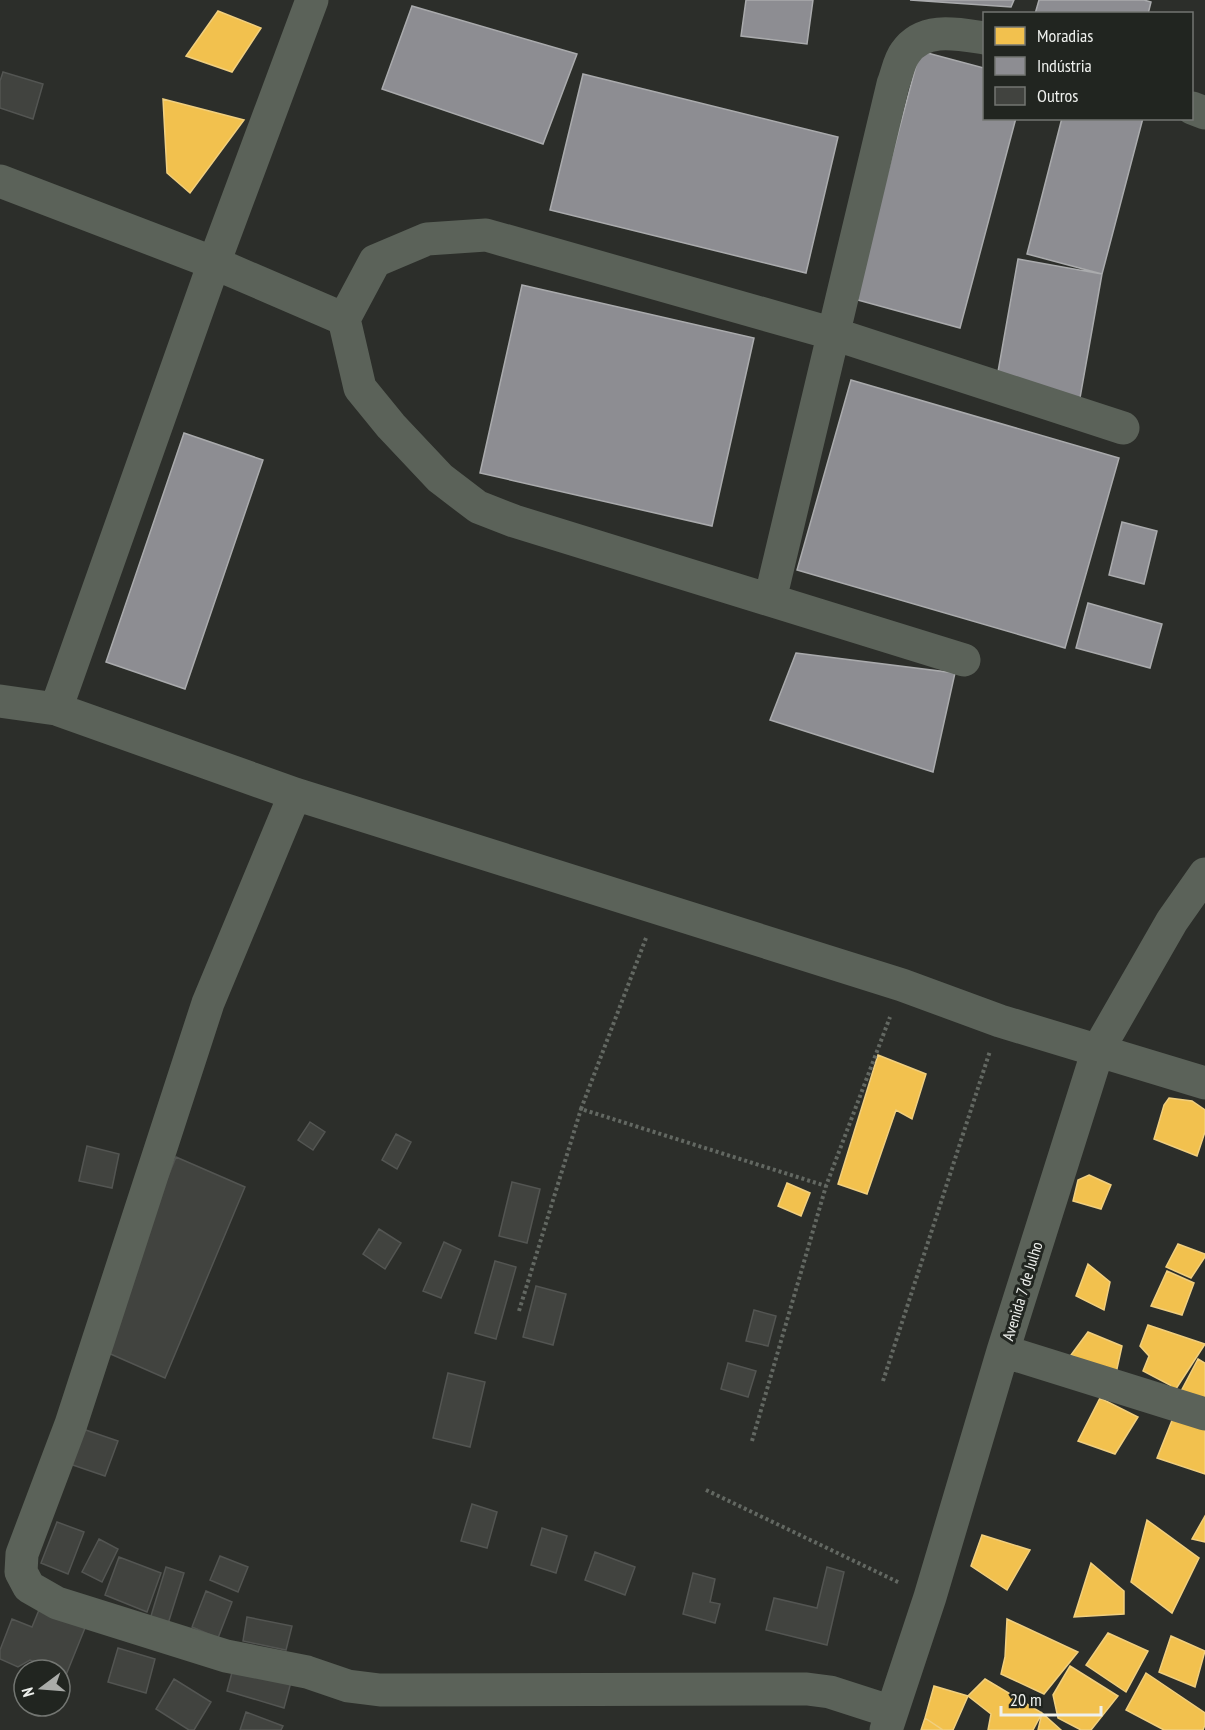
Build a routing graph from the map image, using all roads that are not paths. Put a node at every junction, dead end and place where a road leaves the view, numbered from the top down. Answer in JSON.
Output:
{"nodes":[{"id":1,"x":312,"y":0,"type":"edge"},
{"id":2,"x":983,"y":38,"type":"edge"},
{"id":3,"x":0,"y":181,"type":"edge"},
{"id":4,"x":214,"y":263,"type":"junction"},
{"id":5,"x":344,"y":319,"type":"junction"},
{"id":6,"x":834,"y":334,"type":"junction"},
{"id":7,"x":1122,"y":428,"type":"dead end"},
{"id":8,"x":770,"y":600,"type":"junction"},
{"id":9,"x":964,"y":660,"type":"dead end"},
{"id":10,"x":0,"y":701,"type":"edge"},
{"id":11,"x":56,"y":709,"type":"junction"},
{"id":12,"x":295,"y":794,"type":"junction"},
{"id":13,"x":1205,"y":874,"type":"edge"},
{"id":14,"x":1098,"y":1050,"type":"junction"},
{"id":15,"x":1205,"y":1083,"type":"edge"},
{"id":16,"x":1003,"y":1351,"type":"junction"},
{"id":17,"x":1205,"y":1414,"type":"edge"},
{"id":18,"x":889,"y":1721,"type":"edge"}],
"edges":[{"from":1,"to":4,"type":"street"},
{"from":2,"to":6,"type":"street"},
{"from":3,"to":4,"type":"street"},
{"from":4,"to":5,"type":"street"},
{"from":4,"to":11,"type":"street"},
{"from":5,"to":6,"type":"street"},
{"from":5,"to":8,"type":"street"},
{"from":6,"to":7,"type":"street"},
{"from":6,"to":8,"type":"street"},
{"from":8,"to":9,"type":"street"},
{"from":10,"to":11,"type":"street"},
{"from":11,"to":12,"type":"street"},
{"from":12,"to":14,"type":"street"},
{"from":12,"to":18,"type":"street"},
{"from":13,"to":14,"type":"street","name":"Avenida 7 de Julho"},
{"from":14,"to":15,"type":"street"},
{"from":14,"to":16,"type":"street","name":"Avenida 7 de Julho"},
{"from":16,"to":17,"type":"street"},
{"from":16,"to":18,"type":"street","name":"Avenida 7 de Julho"}]}
